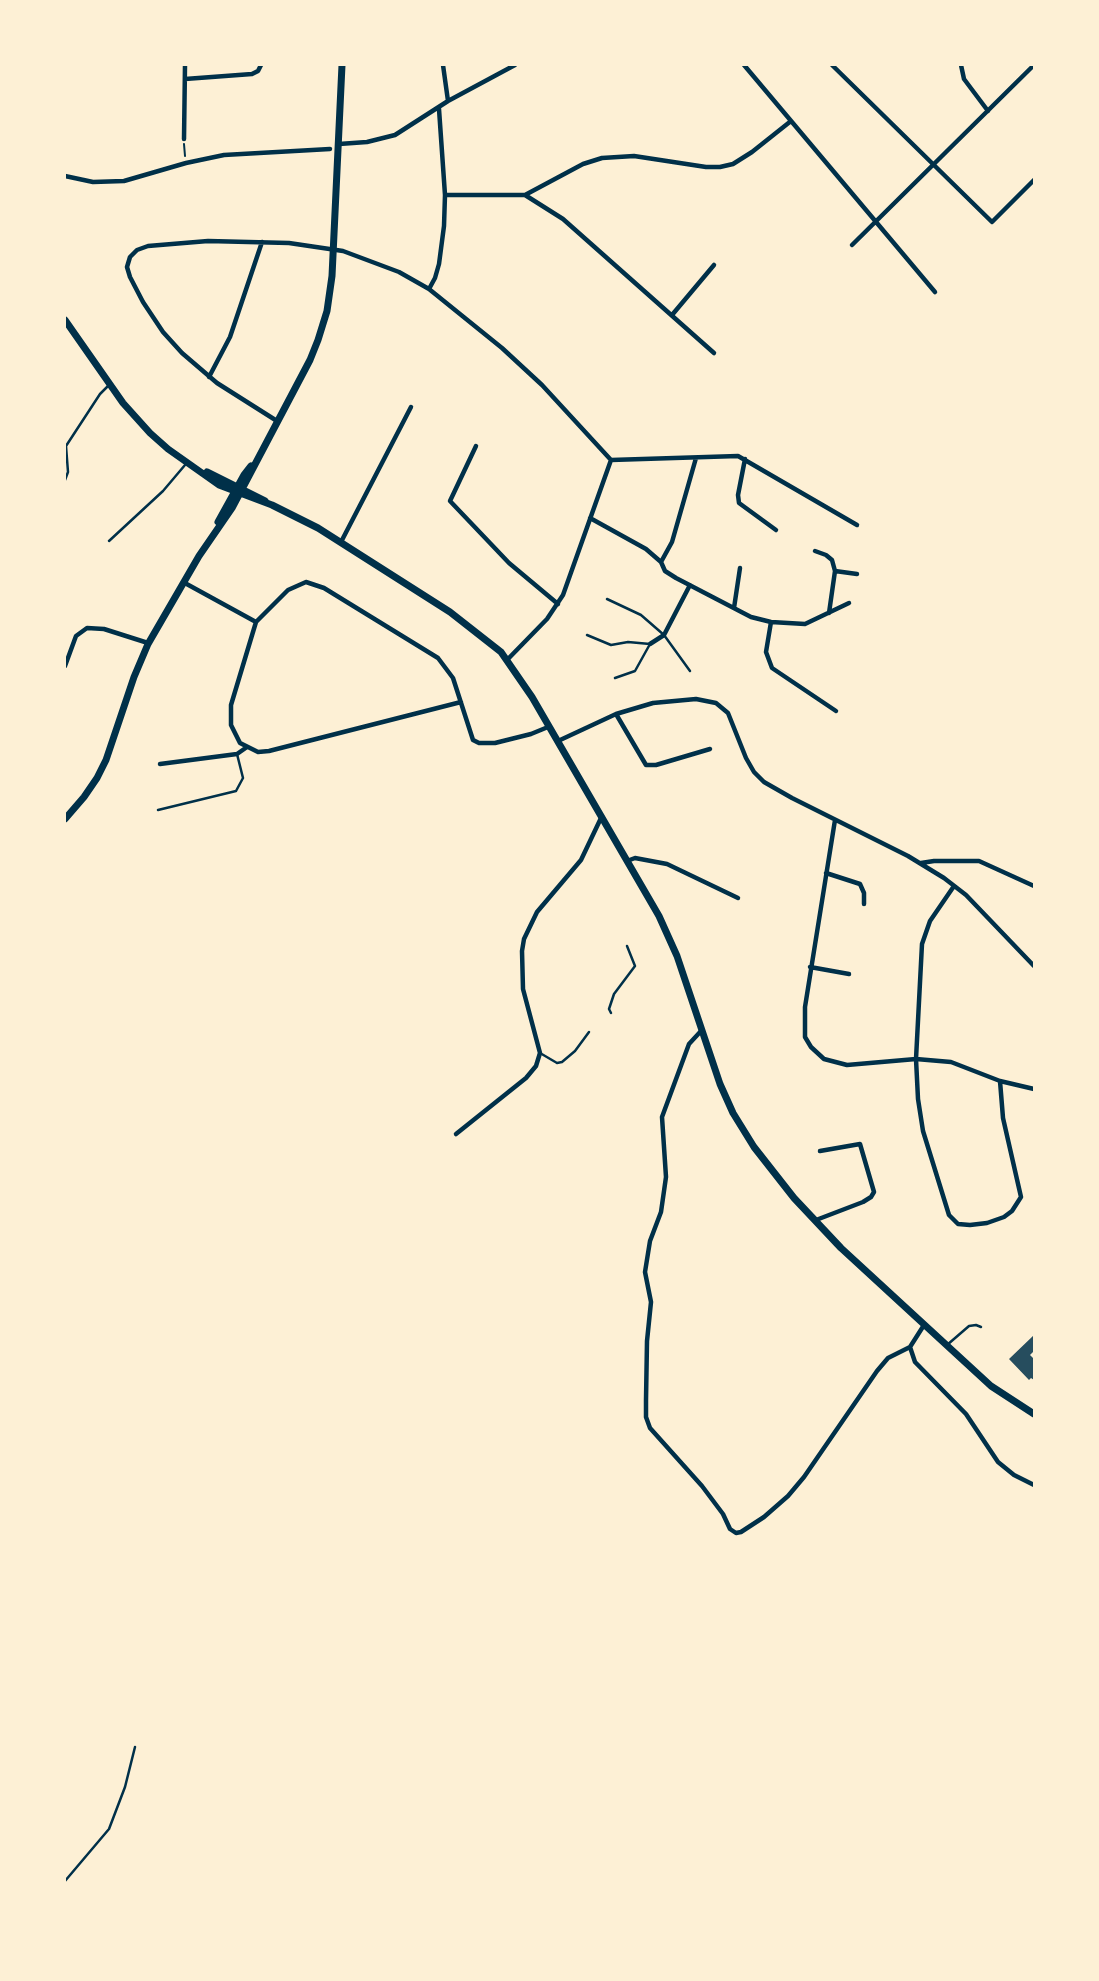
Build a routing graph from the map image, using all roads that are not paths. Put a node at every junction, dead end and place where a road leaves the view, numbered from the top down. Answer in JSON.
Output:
{"nodes":[{"id":1,"x":185,"y":65,"type":"edge"},
{"id":2,"x":261,"y":65,"type":"edge"},
{"id":3,"x":342,"y":65,"type":"edge"},
{"id":4,"x":443,"y":65,"type":"edge"},
{"id":5,"x":515,"y":65,"type":"edge"},
{"id":6,"x":744,"y":65,"type":"edge"},
{"id":7,"x":832,"y":65,"type":"edge"},
{"id":8,"x":961,"y":65,"type":"edge"},
{"id":9,"x":1034,"y":65,"type":"edge"},
{"id":10,"x":185,"y":79,"type":"junction"},
{"id":11,"x":449,"y":101,"type":"junction"},
{"id":12,"x":439,"y":108,"type":"junction"},
{"id":13,"x":988,"y":111,"type":"junction"},
{"id":14,"x":791,"y":121,"type":"junction"},
{"id":15,"x":184,"y":139,"type":"road end"},
{"id":16,"x":339,"y":144,"type":"junction"},
{"id":17,"x":330,"y":149,"type":"dead end"},
{"id":18,"x":933,"y":165,"type":"junction"},
{"id":19,"x":65,"y":176,"type":"edge"},
{"id":20,"x":1034,"y":180,"type":"edge"},
{"id":21,"x":445,"y":195,"type":"junction"},
{"id":22,"x":525,"y":195,"type":"junction"},
{"id":23,"x":875,"y":221,"type":"junction"},
{"id":24,"x":262,"y":242,"type":"junction"},
{"id":25,"x":852,"y":245,"type":"dead end"},
{"id":26,"x":334,"y":248,"type":"junction"},
{"id":27,"x":715,"y":265,"type":"dead end"},
{"id":28,"x":429,"y":289,"type":"junction"},
{"id":29,"x":934,"y":292,"type":"dead end"},
{"id":30,"x":672,"y":315,"type":"junction"},
{"id":31,"x":65,"y":320,"type":"edge"},
{"id":32,"x":714,"y":353,"type":"dead end"},
{"id":33,"x":209,"y":377,"type":"junction"},
{"id":34,"x":109,"y":385,"type":"junction"},
{"id":35,"x":411,"y":407,"type":"dead end"},
{"id":36,"x":277,"y":421,"type":"junction"},
{"id":37,"x":476,"y":446,"type":"dead end"},
{"id":38,"x":696,"y":458,"type":"junction"},
{"id":39,"x":746,"y":459,"type":"junction"},
{"id":40,"x":611,"y":460,"type":"junction"},
{"id":41,"x":187,"y":462,"type":"junction"},
{"id":42,"x":65,"y":480,"type":"edge"},
{"id":43,"x":238,"y":490,"type":"junction"},
{"id":44,"x":590,"y":518,"type":"junction"},
{"id":45,"x":857,"y":525,"type":"dead end"},
{"id":46,"x":776,"y":530,"type":"dead end"},
{"id":47,"x":109,"y":541,"type":"dead end"},
{"id":48,"x":341,"y":542,"type":"junction"},
{"id":49,"x":815,"y":551,"type":"dead end"},
{"id":50,"x":661,"y":562,"type":"junction"},
{"id":51,"x":740,"y":568,"type":"dead end"},
{"id":52,"x":835,"y":571,"type":"junction"},
{"id":53,"x":857,"y":574,"type":"dead end"},
{"id":54,"x":183,"y":582,"type":"junction"},
{"id":55,"x":690,"y":585,"type":"junction"},
{"id":56,"x":607,"y":599,"type":"dead end"},
{"id":57,"x":849,"y":603,"type":"dead end"},
{"id":58,"x":558,"y":604,"type":"junction"},
{"id":59,"x":734,"y":608,"type":"junction"},
{"id":60,"x":829,"y":614,"type":"junction"},
{"id":61,"x":256,"y":622,"type":"junction"},
{"id":62,"x":771,"y":622,"type":"junction"},
{"id":63,"x":587,"y":635,"type":"dead end"},
{"id":64,"x":664,"y":635,"type":"junction"},
{"id":65,"x":148,"y":643,"type":"junction"},
{"id":66,"x":650,"y":644,"type":"junction"},
{"id":67,"x":507,"y":660,"type":"junction"},
{"id":68,"x":65,"y":666,"type":"edge"},
{"id":69,"x":690,"y":671,"type":"dead end"},
{"id":70,"x":615,"y":678,"type":"dead end"},
{"id":71,"x":461,"y":702,"type":"junction"},
{"id":72,"x":836,"y":711,"type":"dead end"},
{"id":73,"x":617,"y":714,"type":"junction"},
{"id":74,"x":549,"y":726,"type":"junction"},
{"id":75,"x":558,"y":741,"type":"junction"},
{"id":76,"x":247,"y":747,"type":"junction"},
{"id":77,"x":710,"y":749,"type":"dead end"},
{"id":78,"x":237,"y":754,"type":"junction"},
{"id":79,"x":160,"y":764,"type":"dead end"},
{"id":80,"x":158,"y":810,"type":"dead end"},
{"id":81,"x":602,"y":817,"type":"junction"},
{"id":82,"x":65,"y":818,"type":"edge"},
{"id":83,"x":835,"y":820,"type":"junction"},
{"id":84,"x":627,"y":861,"type":"junction"},
{"id":85,"x":920,"y":863,"type":"junction"},
{"id":86,"x":826,"y":873,"type":"junction"},
{"id":87,"x":954,"y":886,"type":"junction"},
{"id":88,"x":1034,"y":886,"type":"edge"},
{"id":89,"x":738,"y":898,"type":"dead end"},
{"id":90,"x":864,"y":904,"type":"dead end"},
{"id":91,"x":627,"y":946,"type":"dead end"},
{"id":92,"x":1034,"y":966,"type":"edge"},
{"id":93,"x":810,"y":967,"type":"junction"},
{"id":94,"x":849,"y":974,"type":"dead end"},
{"id":95,"x":611,"y":1013,"type":"dead end"},
{"id":96,"x":701,"y":1031,"type":"junction"},
{"id":97,"x":589,"y":1032,"type":"dead end"},
{"id":98,"x":540,"y":1053,"type":"junction"},
{"id":99,"x":916,"y":1059,"type":"junction"},
{"id":100,"x":1000,"y":1081,"type":"junction"},
{"id":101,"x":1034,"y":1089,"type":"edge"},
{"id":102,"x":456,"y":1134,"type":"dead end"},
{"id":103,"x":820,"y":1151,"type":"dead end"},
{"id":104,"x":815,"y":1221,"type":"junction"},
{"id":105,"x":924,"y":1325,"type":"junction"},
{"id":106,"x":981,"y":1327,"type":"dead end"},
{"id":107,"x":946,"y":1346,"type":"junction"},
{"id":108,"x":910,"y":1348,"type":"junction"},
{"id":109,"x":1034,"y":1414,"type":"edge"},
{"id":110,"x":1034,"y":1485,"type":"edge"},
{"id":111,"x":135,"y":1747,"type":"dead end"},
{"id":112,"x":65,"y":1881,"type":"edge"}],
"edges":[{"from":1,"to":10,"type":"street"},
{"from":2,"to":10,"type":"street"},
{"from":3,"to":16,"type":"main road"},
{"from":4,"to":11,"type":"street"},
{"from":5,"to":11,"type":"street"},
{"from":6,"to":14,"type":"street"},
{"from":7,"to":18,"type":"street"},
{"from":8,"to":13,"type":"street"},
{"from":9,"to":13,"type":"street"},
{"from":10,"to":15,"type":"street"},
{"from":11,"to":12,"type":"street"},
{"from":12,"to":16,"type":"street"},
{"from":12,"to":21,"type":"street"},
{"from":13,"to":18,"type":"street"},
{"from":14,"to":22,"type":"street"},
{"from":14,"to":23,"type":"street"},
{"from":16,"to":26,"type":"main road"},
{"from":17,"to":19,"type":"street"},
{"from":18,"to":20,"type":"street"},
{"from":18,"to":23,"type":"street"},
{"from":21,"to":22,"type":"street"},
{"from":21,"to":28,"type":"street"},
{"from":22,"to":30,"type":"street"},
{"from":23,"to":25,"type":"street"},
{"from":23,"to":29,"type":"street"},
{"from":24,"to":26,"type":"street"},
{"from":24,"to":33,"type":"street"},
{"from":24,"to":33,"type":"street"},
{"from":26,"to":28,"type":"street"},
{"from":26,"to":36,"type":"main road"},
{"from":27,"to":30,"type":"street"},
{"from":28,"to":40,"type":"street"},
{"from":30,"to":32,"type":"street"},
{"from":31,"to":34,"type":"main road"},
{"from":33,"to":36,"type":"street"},
{"from":34,"to":41,"type":"main road"},
{"from":34,"to":42,"type":"lane"},
{"from":35,"to":48,"type":"street"},
{"from":36,"to":43,"type":"main road"},
{"from":37,"to":58,"type":"street"},
{"from":38,"to":39,"type":"street"},
{"from":38,"to":40,"type":"street"},
{"from":38,"to":50,"type":"street"},
{"from":39,"to":45,"type":"street"},
{"from":39,"to":46,"type":"street"},
{"from":40,"to":44,"type":"street"},
{"from":41,"to":43,"type":"main road"},
{"from":41,"to":47,"type":"lane"},
{"from":43,"to":48,"type":"main road"},
{"from":43,"to":54,"type":"main road"},
{"from":44,"to":50,"type":"street"},
{"from":44,"to":58,"type":"street"},
{"from":48,"to":67,"type":"main road"},
{"from":49,"to":52,"type":"street"},
{"from":50,"to":55,"type":"street"},
{"from":51,"to":59,"type":"street"},
{"from":52,"to":53,"type":"street"},
{"from":52,"to":60,"type":"street"},
{"from":54,"to":61,"type":"street"},
{"from":54,"to":65,"type":"main road"},
{"from":55,"to":59,"type":"street"},
{"from":55,"to":64,"type":"street"},
{"from":56,"to":64,"type":"lane"},
{"from":57,"to":60,"type":"street"},
{"from":58,"to":67,"type":"street"},
{"from":59,"to":62,"type":"street"},
{"from":60,"to":62,"type":"street"},
{"from":61,"to":71,"type":"street"},
{"from":61,"to":76,"type":"street"},
{"from":62,"to":72,"type":"street"},
{"from":63,"to":66,"type":"lane"},
{"from":64,"to":66,"type":"street"},
{"from":64,"to":69,"type":"lane"},
{"from":65,"to":68,"type":"street"},
{"from":65,"to":82,"type":"main road"},
{"from":66,"to":70,"type":"lane"},
{"from":67,"to":74,"type":"main road"},
{"from":71,"to":74,"type":"street"},
{"from":71,"to":76,"type":"street"},
{"from":73,"to":75,"type":"street"},
{"from":73,"to":77,"type":"street"},
{"from":73,"to":83,"type":"street"},
{"from":74,"to":75,"type":"main road"},
{"from":75,"to":81,"type":"main road"},
{"from":76,"to":78,"type":"street"},
{"from":78,"to":79,"type":"street"},
{"from":78,"to":80,"type":"lane"},
{"from":81,"to":84,"type":"main road"},
{"from":81,"to":98,"type":"street"},
{"from":83,"to":85,"type":"street"},
{"from":83,"to":86,"type":"street"},
{"from":84,"to":89,"type":"street"},
{"from":84,"to":96,"type":"main road"},
{"from":85,"to":87,"type":"street"},
{"from":85,"to":88,"type":"street"},
{"from":86,"to":90,"type":"street"},
{"from":86,"to":93,"type":"street"},
{"from":87,"to":92,"type":"street"},
{"from":87,"to":99,"type":"street"},
{"from":91,"to":95,"type":"lane"},
{"from":93,"to":94,"type":"street"},
{"from":93,"to":99,"type":"street"},
{"from":96,"to":104,"type":"main road"},
{"from":96,"to":108,"type":"street"},
{"from":97,"to":98,"type":"lane"},
{"from":98,"to":102,"type":"street"},
{"from":99,"to":100,"type":"street"},
{"from":99,"to":100,"type":"street"},
{"from":100,"to":101,"type":"street"},
{"from":103,"to":104,"type":"street"},
{"from":104,"to":105,"type":"main road"},
{"from":105,"to":107,"type":"main road"},
{"from":105,"to":108,"type":"street"},
{"from":106,"to":107,"type":"lane"},
{"from":107,"to":109,"type":"main road"},
{"from":108,"to":110,"type":"street"},
{"from":111,"to":112,"type":"lane"}]}
